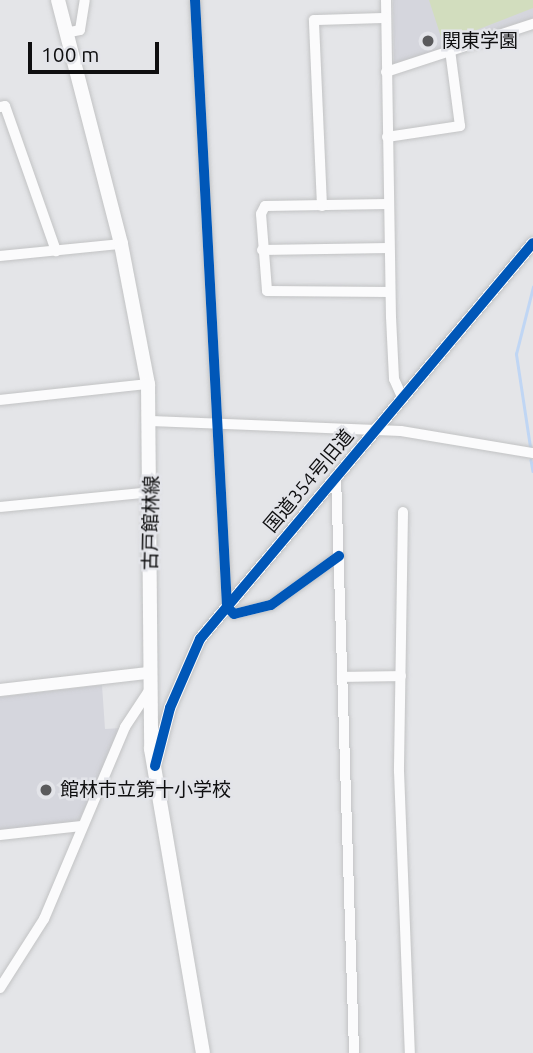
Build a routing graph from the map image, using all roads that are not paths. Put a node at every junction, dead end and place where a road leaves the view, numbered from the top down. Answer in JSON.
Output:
{"nodes":[{"id":1,"x":58,"y":0,"type":"edge"},
{"id":2,"x":85,"y":0,"type":"edge"},
{"id":3,"x":195,"y":0,"type":"edge"},
{"id":4,"x":386,"y":0,"type":"edge"},
{"id":5,"x":386,"y":18,"type":"junction"},
{"id":6,"x":533,"y":23,"type":"edge"},
{"id":7,"x":70,"y":32,"type":"junction"},
{"id":8,"x":450,"y":50,"type":"junction"},
{"id":9,"x":386,"y":72,"type":"junction"},
{"id":10,"x":0,"y":107,"type":"edge"},
{"id":11,"x":387,"y":137,"type":"junction"},
{"id":12,"x":388,"y":204,"type":"junction"},
{"id":13,"x":322,"y":206,"type":"junction"},
{"id":14,"x":533,"y":243,"type":"edge"},
{"id":15,"x":121,"y":244,"type":"junction"},
{"id":16,"x":389,"y":248,"type":"junction"},
{"id":17,"x":262,"y":250,"type":"junction"},
{"id":18,"x":56,"y":251,"type":"junction"},
{"id":19,"x":0,"y":256,"type":"edge"},
{"id":20,"x":390,"y":292,"type":"junction"},
{"id":21,"x":148,"y":384,"type":"junction"},
{"id":22,"x":402,"y":397,"type":"junction"},
{"id":23,"x":0,"y":400,"type":"edge"},
{"id":24,"x":151,"y":421,"type":"junction"},
{"id":25,"x":216,"y":423,"type":"junction"},
{"id":26,"x":375,"y":429,"type":"junction"},
{"id":27,"x":533,"y":453,"type":"edge"},
{"id":28,"x":335,"y":476,"type":"junction"},
{"id":29,"x":152,"y":492,"type":"junction"},
{"id":30,"x":0,"y":508,"type":"edge"},
{"id":31,"x":403,"y":512,"type":"dead end"},
{"id":32,"x":340,"y":556,"type":"junction"},
{"id":33,"x":227,"y":607,"type":"junction"},
{"id":34,"x":148,"y":673,"type":"junction"},
{"id":35,"x":342,"y":677,"type":"junction"},
{"id":36,"x":401,"y":677,"type":"junction"},
{"id":37,"x":0,"y":690,"type":"edge"},
{"id":38,"x":148,"y":692,"type":"junction"},
{"id":39,"x":156,"y":766,"type":"junction"},
{"id":40,"x":82,"y":827,"type":"junction"},
{"id":41,"x":0,"y":835,"type":"edge"},
{"id":42,"x":1,"y":985,"type":"edge"},
{"id":43,"x":203,"y":1053,"type":"edge"},
{"id":44,"x":354,"y":1053,"type":"edge"},
{"id":45,"x":410,"y":1053,"type":"edge"}],
"edges":[{"from":1,"to":7,"type":"main road","name":"古戸館林線"},
{"from":2,"to":7,"type":"street"},
{"from":3,"to":25,"type":"street"},
{"from":4,"to":5,"type":"street"},
{"from":5,"to":9,"type":"street"},
{"from":5,"to":13,"type":"street"},
{"from":6,"to":8,"type":"street"},
{"from":7,"to":15,"type":"main road","name":"古戸館林線"},
{"from":8,"to":9,"type":"street"},
{"from":8,"to":11,"type":"street"},
{"from":9,"to":11,"type":"street"},
{"from":10,"to":18,"type":"street"},
{"from":11,"to":12,"type":"street"},
{"from":12,"to":13,"type":"street"},
{"from":12,"to":16,"type":"street"},
{"from":13,"to":17,"type":"street"},
{"from":14,"to":22,"type":"street","name":"国道354号旧道"},
{"from":15,"to":18,"type":"street"},
{"from":15,"to":21,"type":"main road","name":"古戸館林線"},
{"from":16,"to":17,"type":"street"},
{"from":16,"to":20,"type":"street"},
{"from":17,"to":20,"type":"street"},
{"from":18,"to":19,"type":"street"},
{"from":20,"to":22,"type":"street"},
{"from":21,"to":23,"type":"street"},
{"from":21,"to":24,"type":"main road","name":"古戸館林線"},
{"from":22,"to":26,"type":"street","name":"国道354号旧道"},
{"from":24,"to":25,"type":"street"},
{"from":24,"to":29,"type":"main road","name":"古戸館林線"},
{"from":25,"to":26,"type":"street"},
{"from":25,"to":33,"type":"street"},
{"from":26,"to":27,"type":"street"},
{"from":26,"to":28,"type":"street","name":"国道354号旧道"},
{"from":28,"to":32,"type":"street"},
{"from":28,"to":33,"type":"street","name":"国道354号旧道"},
{"from":29,"to":30,"type":"street"},
{"from":29,"to":34,"type":"main road","name":"古戸館林線"},
{"from":31,"to":36,"type":"street"},
{"from":32,"to":33,"type":"street"},
{"from":32,"to":35,"type":"street"},
{"from":33,"to":39,"type":"street","name":"国道354号旧道"},
{"from":34,"to":37,"type":"street"},
{"from":34,"to":38,"type":"main road","name":"古戸館林線"},
{"from":35,"to":36,"type":"street"},
{"from":35,"to":44,"type":"street"},
{"from":36,"to":45,"type":"street"},
{"from":38,"to":39,"type":"main road","name":"古戸館林線"},
{"from":38,"to":40,"type":"street"},
{"from":39,"to":43,"type":"main road","name":"古戸館林線"},
{"from":40,"to":41,"type":"street"},
{"from":40,"to":42,"type":"street"}]}
